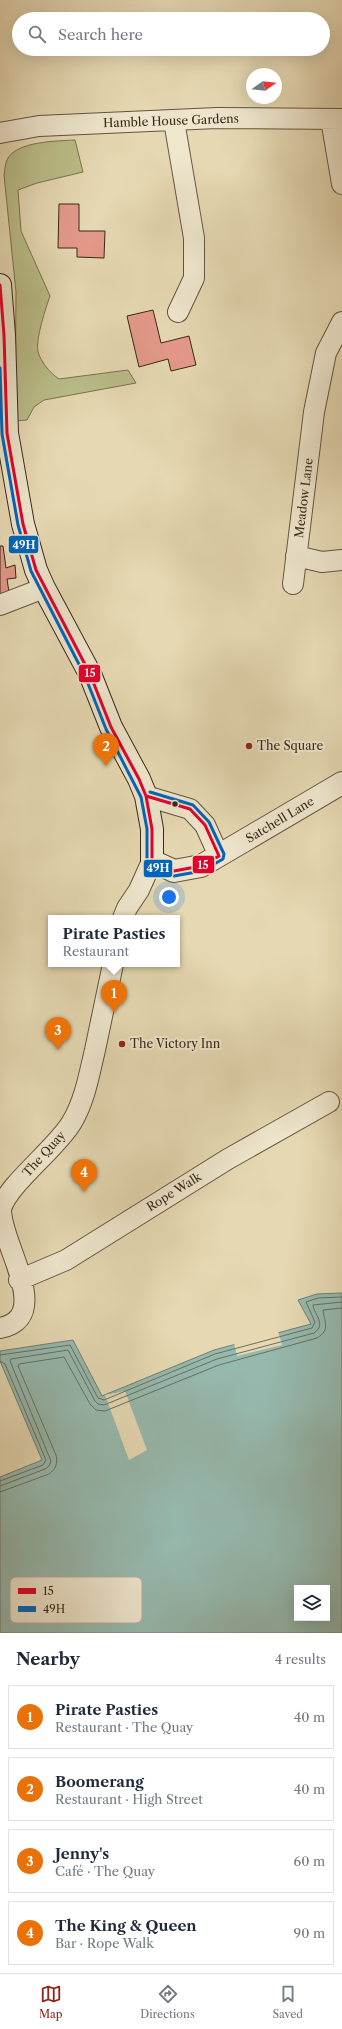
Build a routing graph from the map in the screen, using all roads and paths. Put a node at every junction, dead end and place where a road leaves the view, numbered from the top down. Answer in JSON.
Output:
{"nodes":[{"id":1,"x":336,"y":119,"type":"edge"},
{"id":2,"x":174,"y":121,"type":"junction"},
{"id":3,"x":0,"y":133,"type":"edge"},
{"id":4,"x":342,"y":184,"type":"edge"},
{"id":5,"x":0,"y":285,"type":"edge"},
{"id":6,"x":178,"y":312,"type":"dead end"},
{"id":7,"x":342,"y":322,"type":"edge"},
{"id":8,"x":296,"y":556,"type":"junction"},
{"id":9,"x":342,"y":560,"type":"edge"},
{"id":10,"x":293,"y":584,"type":"dead end"},
{"id":11,"x":44,"y":588,"type":"junction"},
{"id":12,"x":0,"y":605,"type":"edge"},
{"id":13,"x":342,"y":784,"type":"edge"},
{"id":14,"x":146,"y":796,"type":"junction"},
{"id":15,"x":219,"y":856,"type":"junction"},
{"id":16,"x":152,"y":862,"type":"junction"},
{"id":17,"x":124,"y":915,"type":"edge"},
{"id":18,"x":112,"y":967,"type":"edge"},
{"id":19,"x":329,"y":1102,"type":"dead end"},
{"id":20,"x":0,"y":1214,"type":"edge"},
{"id":21,"x":19,"y":1280,"type":"junction"},
{"id":22,"x":0,"y":1328,"type":"edge"}],
"edges":[{"from":1,"to":2,"type":"street","name":"Hamble House Gardens"},
{"from":1,"to":4,"type":"street"},
{"from":2,"to":3,"type":"street","name":"Hamble House Gardens"},
{"from":2,"to":6,"type":"street"},
{"from":5,"to":11,"type":"main road"},
{"from":7,"to":8,"type":"street","name":"Meadow Lane"},
{"from":8,"to":9,"type":"street"},
{"from":8,"to":10,"type":"street","name":"Meadow Lane"},
{"from":11,"to":12,"type":"street"},
{"from":11,"to":14,"type":"main road"},
{"from":13,"to":15,"type":"main road","name":"Satchell Lane"},
{"from":14,"to":15,"type":"street"},
{"from":14,"to":16,"type":"main road"},
{"from":15,"to":16,"type":"main road"},
{"from":16,"to":17,"type":"street"},
{"from":18,"to":20,"type":"street","name":"The Quay"},
{"from":19,"to":21,"type":"street","name":"Rope Walk"},
{"from":20,"to":21,"type":"street","name":"The Quay"},
{"from":21,"to":22,"type":"street","name":"The Quay"}]}
